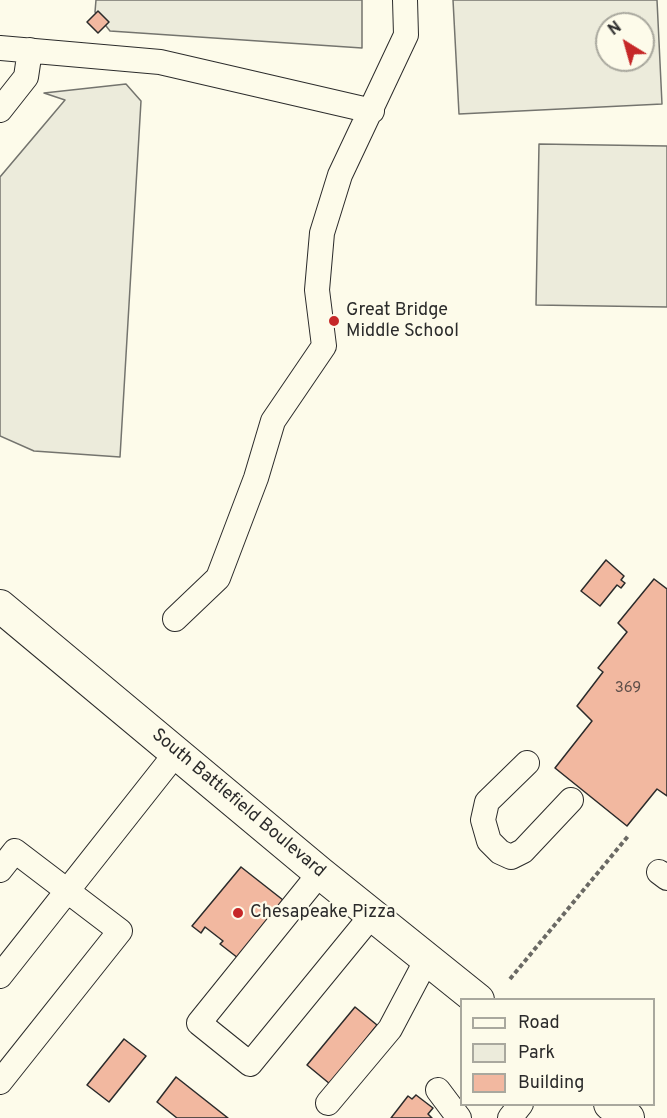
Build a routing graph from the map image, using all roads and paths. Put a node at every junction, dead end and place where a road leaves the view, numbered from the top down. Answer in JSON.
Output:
{"nodes":[{"id":1,"x":405,"y":0,"type":"edge"},
{"id":2,"x":0,"y":48,"type":"edge"},
{"id":3,"x":30,"y":50,"type":"junction"},
{"id":4,"x":0,"y":110,"type":"edge"},
{"id":5,"x":372,"y":111,"type":"junction"},
{"id":6,"x":0,"y":606,"type":"edge"},
{"id":7,"x":175,"y":619,"type":"dead end"},
{"id":8,"x":177,"y":753,"type":"junction"},
{"id":9,"x":526,"y":763,"type":"dead end"},
{"id":10,"x":571,"y":800,"type":"dead end"},
{"id":11,"x":629,"y":835,"type":"dead end"},
{"id":12,"x":0,"y":870,"type":"edge"},
{"id":13,"x":320,"y":873,"type":"junction"},
{"id":14,"x":67,"y":891,"type":"junction"},
{"id":15,"x":372,"y":915,"type":"junction"},
{"id":16,"x":427,"y":959,"type":"junction"},
{"id":17,"x":0,"y":976,"type":"edge"},
{"id":18,"x":510,"y":979,"type":"dead end"},
{"id":19,"x":477,"y":998,"type":"edge"},
{"id":20,"x":0,"y":1083,"type":"edge"},
{"id":21,"x":438,"y":1090,"type":"dead end"},
{"id":22,"x":328,"y":1103,"type":"dead end"},
{"id":23,"x":519,"y":1106,"type":"edge"},
{"id":24,"x":613,"y":1106,"type":"edge"},
{"id":25,"x":459,"y":1118,"type":"edge"},
{"id":26,"x":510,"y":1118,"type":"edge"},
{"id":27,"x":628,"y":1118,"type":"edge"}],
"edges":[{"from":1,"to":5,"type":"street"},
{"from":2,"to":3,"type":"street"},
{"from":3,"to":4,"type":"street"},
{"from":3,"to":5,"type":"street"},
{"from":5,"to":7,"type":"street"},
{"from":6,"to":8,"type":"main road","name":"South Battlefield Boulevard"},
{"from":8,"to":13,"type":"main road","name":"South Battlefield Boulevard"},
{"from":8,"to":14,"type":"street"},
{"from":9,"to":10,"type":"street"},
{"from":11,"to":18,"type":"path"},
{"from":12,"to":14,"type":"street"},
{"from":13,"to":15,"type":"main road","name":"South Battlefield Boulevard"},
{"from":13,"to":15,"type":"street"},
{"from":14,"to":17,"type":"street"},
{"from":14,"to":20,"type":"street"},
{"from":15,"to":16,"type":"main road","name":"South Battlefield Boulevard"},
{"from":16,"to":19,"type":"main road","name":"South Battlefield Boulevard"},
{"from":16,"to":22,"type":"street"},
{"from":21,"to":25,"type":"street"},
{"from":23,"to":26,"type":"street"},
{"from":24,"to":27,"type":"main road"}]}
